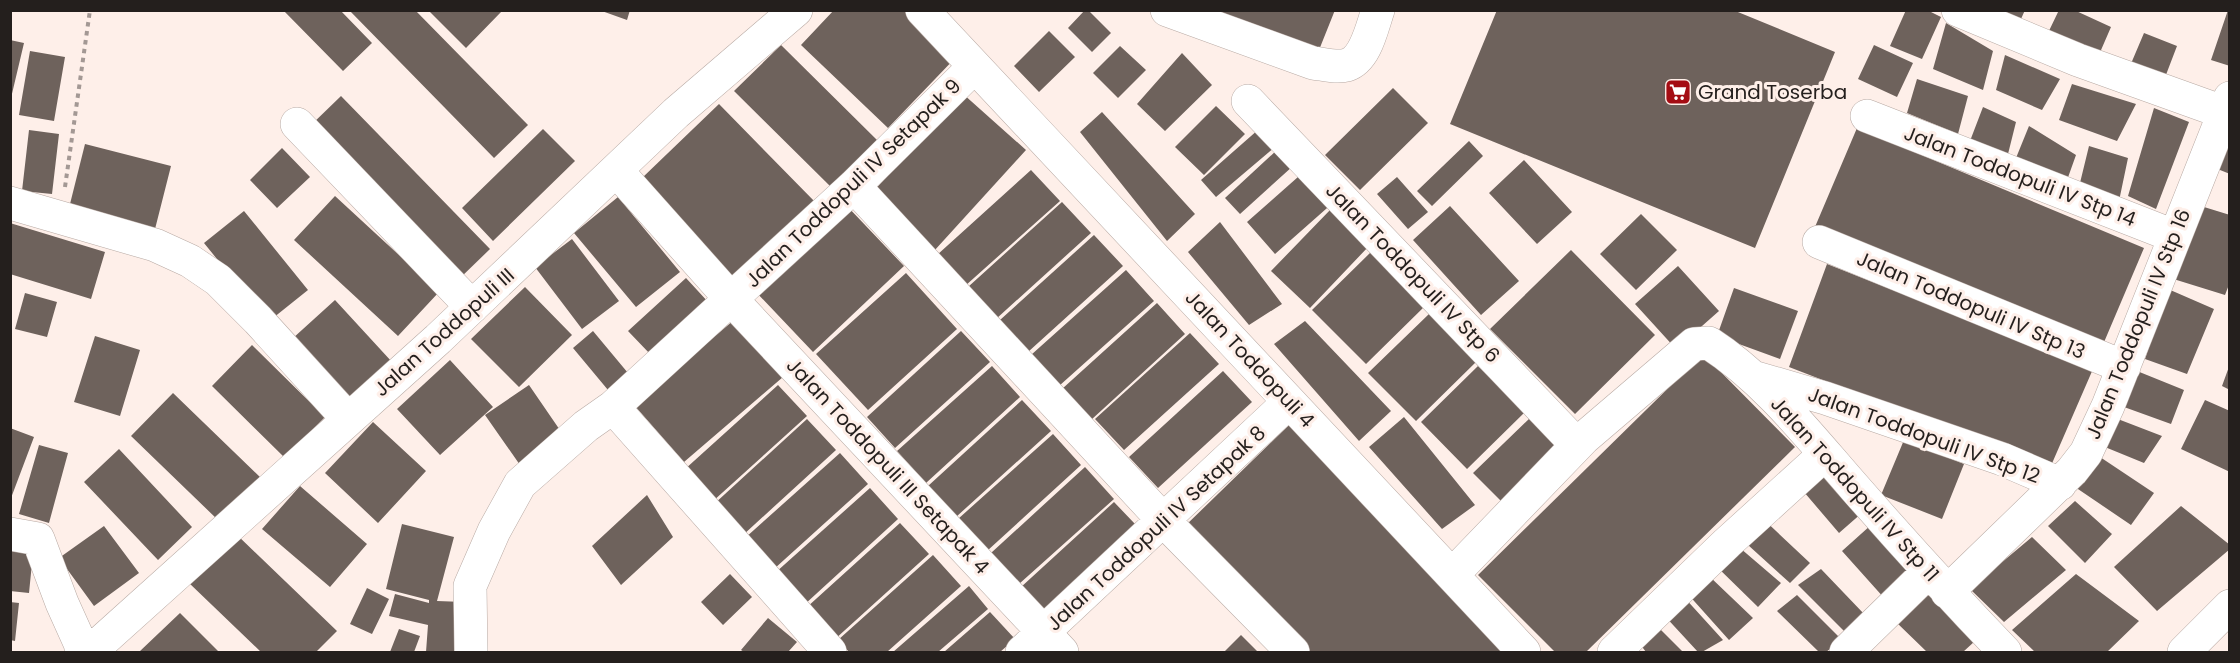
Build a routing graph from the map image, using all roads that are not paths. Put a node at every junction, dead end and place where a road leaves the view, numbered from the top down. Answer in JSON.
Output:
{"nodes":[{"id":1,"x":796,"y":10,"type":"edge"},
{"id":2,"x":922,"y":10,"type":"edge"},
{"id":3,"x":1167,"y":10,"type":"edge"},
{"id":4,"x":1378,"y":10,"type":"edge"},
{"id":5,"x":1958,"y":10,"type":"edge"},
{"id":6,"x":974,"y":67,"type":"junction"},
{"id":7,"x":1248,"y":101,"type":"dead end"},
{"id":8,"x":2226,"y":105,"type":"edge"},
{"id":9,"x":1867,"y":116,"type":"dead end"},
{"id":10,"x":297,"y":124,"type":"dead end"},
{"id":11,"x":616,"y":170,"type":"junction"},
{"id":12,"x":854,"y":186,"type":"junction"},
{"id":13,"x":10,"y":203,"type":"edge"},
{"id":14,"x":2174,"y":236,"type":"junction"},
{"id":15,"x":1819,"y":242,"type":"dead end"},
{"id":16,"x":731,"y":299,"type":"junction"},
{"id":17,"x":472,"y":307,"type":"junction"},
{"id":18,"x":2124,"y":367,"type":"junction"},
{"id":19,"x":1753,"y":377,"type":"junction"},
{"id":20,"x":1289,"y":402,"type":"junction"},
{"id":21,"x":613,"y":407,"type":"junction"},
{"id":22,"x":348,"y":419,"type":"junction"},
{"id":23,"x":1578,"y":445,"type":"junction"},
{"id":24,"x":1825,"y":454,"type":"junction"},
{"id":25,"x":2060,"y":484,"type":"junction"},
{"id":26,"x":1164,"y":521,"type":"junction"},
{"id":27,"x":10,"y":534,"type":"edge"},
{"id":28,"x":1452,"y":575,"type":"junction"},
{"id":29,"x":1938,"y":582,"type":"junction"},
{"id":30,"x":2229,"y":606,"type":"edge"},
{"id":31,"x":1043,"y":646,"type":"edge"},
{"id":32,"x":82,"y":652,"type":"edge"},
{"id":33,"x":90,"y":652,"type":"edge"},
{"id":34,"x":471,"y":652,"type":"edge"},
{"id":35,"x":830,"y":652,"type":"edge"},
{"id":36,"x":1293,"y":652,"type":"edge"},
{"id":37,"x":1524,"y":652,"type":"edge"},
{"id":38,"x":1614,"y":652,"type":"edge"},
{"id":39,"x":1846,"y":652,"type":"edge"},
{"id":40,"x":2004,"y":652,"type":"edge"},
{"id":41,"x":2184,"y":652,"type":"edge"}],
"edges":[{"from":1,"to":11,"type":"street","name":"Jalan Toddopuli III"},
{"from":2,"to":6,"type":"street"},
{"from":3,"to":4,"type":"street"},
{"from":5,"to":8,"type":"street"},
{"from":6,"to":12,"type":"street","name":"Jalan Toddopuli IV Setapak 9"},
{"from":6,"to":20,"type":"street","name":"Jalan Toddopuli 4"},
{"from":7,"to":23,"type":"street","name":"Jalan Toddopuli IV Stp 6"},
{"from":8,"to":14,"type":"street","name":"Jalan Toddopuli IV Stp 16"},
{"from":9,"to":14,"type":"street","name":"Jalan Toddopuli IV Stp 14"},
{"from":10,"to":17,"type":"street"},
{"from":11,"to":16,"type":"street","name":"Jalan Toddopuli III Setapak 4"},
{"from":11,"to":17,"type":"street","name":"Jalan Toddopuli III"},
{"from":12,"to":16,"type":"street","name":"Jalan Toddopuli IV Setapak 9"},
{"from":12,"to":26,"type":"street"},
{"from":13,"to":22,"type":"street"},
{"from":14,"to":18,"type":"street","name":"Jalan Toddopuli IV Stp 16"},
{"from":15,"to":18,"type":"street","name":"Jalan Toddopuli IV Stp 13"},
{"from":16,"to":21,"type":"street","name":"Jalan Toddopuli IV Setapak 9"},
{"from":16,"to":31,"type":"street","name":"Jalan Toddopuli III Setapak 4"},
{"from":17,"to":22,"type":"street","name":"Jalan Toddopuli III"},
{"from":18,"to":25,"type":"street","name":"Jalan Toddopuli IV Stp 16"},
{"from":19,"to":23,"type":"street","name":"Jalan Toddopuli IV Stp 11"},
{"from":19,"to":24,"type":"street","name":"Jalan Toddopuli IV Stp 11"},
{"from":19,"to":25,"type":"street","name":"Jalan Toddopuli IV Stp 12"},
{"from":20,"to":26,"type":"street","name":"Jalan Toddopuli IV Setapak 8"},
{"from":20,"to":28,"type":"street","name":"Jalan Toddopuli 4"},
{"from":21,"to":34,"type":"street","name":"Jalan Toddopuli IV Setapak 9"},
{"from":21,"to":35,"type":"street"},
{"from":22,"to":33,"type":"street","name":"Jalan Toddopuli III"},
{"from":23,"to":28,"type":"street"},
{"from":24,"to":29,"type":"street","name":"Jalan Toddopuli IV Stp 11"},
{"from":24,"to":38,"type":"street"},
{"from":25,"to":29,"type":"street","name":"Jalan Toddopuli IV Stp 16"},
{"from":26,"to":31,"type":"street","name":"Jalan Toddopuli IV Setapak 8"},
{"from":26,"to":36,"type":"street"},
{"from":27,"to":32,"type":"street"},
{"from":28,"to":37,"type":"street","name":"Jalan Toddopuli 4"},
{"from":29,"to":39,"type":"street","name":"Jalan Toddopuli IV Stp 16"},
{"from":29,"to":40,"type":"street","name":"Jalan Toddopuli IV Stp 11"},
{"from":30,"to":41,"type":"street"}]}
